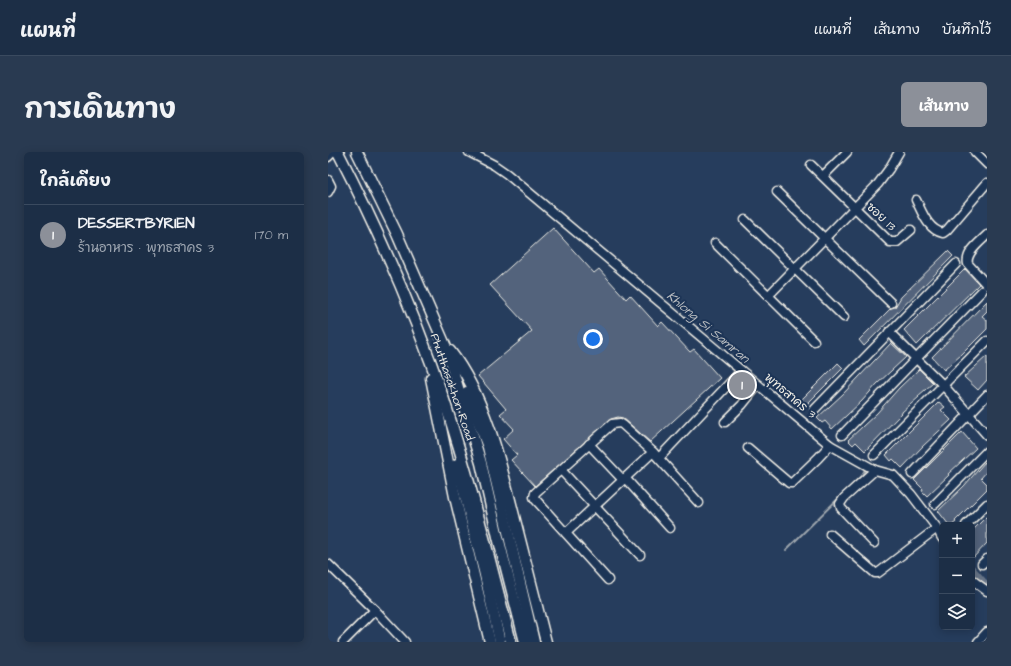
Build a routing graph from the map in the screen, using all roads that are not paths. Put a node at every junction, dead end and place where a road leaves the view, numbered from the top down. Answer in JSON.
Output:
{"nodes":[{"id":1,"x":333,"y":152,"type":"edge"},
{"id":2,"x":338,"y":152,"type":"edge"},
{"id":3,"x":357,"y":152,"type":"edge"},
{"id":4,"x":469,"y":152,"type":"edge"},
{"id":5,"x":847,"y":152,"type":"edge"},
{"id":6,"x":899,"y":152,"type":"edge"},
{"id":7,"x":975,"y":152,"type":"edge"},
{"id":8,"x":328,"y":157,"type":"edge"},
{"id":9,"x":987,"y":164,"type":"edge"},
{"id":10,"x":811,"y":165,"type":"dead end"},
{"id":11,"x":823,"y":176,"type":"junction"},
{"id":12,"x":328,"y":180,"type":"edge"},
{"id":13,"x":987,"y":183,"type":"edge"},
{"id":14,"x":328,"y":192,"type":"edge"},
{"id":15,"x":777,"y":192,"type":"dead end"},
{"id":16,"x":916,"y":200,"type":"dead end"},
{"id":17,"x":854,"y":208,"type":"junction"},
{"id":18,"x":745,"y":220,"type":"dead end"},
{"id":19,"x":911,"y":230,"type":"dead end"},
{"id":20,"x":987,"y":235,"type":"edge"},
{"id":21,"x":824,"y":239,"type":"junction"},
{"id":22,"x":715,"y":243,"type":"dead end"},
{"id":23,"x":956,"y":264,"type":"dead end"},
{"id":24,"x":794,"y":269,"type":"junction"},
{"id":25,"x":985,"y":288,"type":"edge"},
{"id":26,"x":768,"y":296,"type":"junction"},
{"id":27,"x":891,"y":303,"type":"dead end"},
{"id":28,"x":844,"y":317,"type":"dead end"},
{"id":29,"x":889,"y":332,"type":"junction"},
{"id":30,"x":814,"y":341,"type":"dead end"},
{"id":31,"x":987,"y":341,"type":"edge"},
{"id":32,"x":445,"y":345,"type":"junction"},
{"id":33,"x":426,"y":350,"type":"junction"},
{"id":34,"x":916,"y":359,"type":"junction"},
{"id":35,"x":741,"y":371,"type":"junction"},
{"id":36,"x":758,"y":385,"type":"junction"},
{"id":37,"x":943,"y":386,"type":"junction"},
{"id":38,"x":987,"y":395,"type":"edge"},
{"id":39,"x":816,"y":409,"type":"dead end"},
{"id":40,"x":968,"y":414,"type":"junction"},
{"id":41,"x":725,"y":422,"type":"dead end"},
{"id":42,"x":842,"y":435,"type":"dead end"},
{"id":43,"x":987,"y":435,"type":"edge"},
{"id":44,"x":589,"y":444,"type":"junction"},
{"id":45,"x":830,"y":445,"type":"junction"},
{"id":46,"x":748,"y":448,"type":"dead end"},
{"id":47,"x":987,"y":451,"type":"edge"},
{"id":48,"x":656,"y":455,"type":"junction"},
{"id":49,"x":874,"y":455,"type":"dead end"},
{"id":50,"x":561,"y":470,"type":"junction"},
{"id":51,"x":875,"y":470,"type":"junction"},
{"id":52,"x":912,"y":474,"type":"dead end"},
{"id":53,"x":624,"y":479,"type":"junction"},
{"id":54,"x":699,"y":502,"type":"dead end"},
{"id":55,"x":935,"y":504,"type":"dead end"},
{"id":56,"x":987,"y":504,"type":"edge"},
{"id":57,"x":595,"y":506,"type":"junction"},
{"id":58,"x":969,"y":522,"type":"edge"},
{"id":59,"x":670,"y":528,"type":"dead end"},
{"id":60,"x":937,"y":528,"type":"junction"},
{"id":61,"x":939,"y":532,"type":"edge"},
{"id":62,"x":566,"y":533,"type":"junction"},
{"id":63,"x":830,"y":534,"type":"dead end"},
{"id":64,"x":874,"y":543,"type":"dead end"},
{"id":65,"x":640,"y":555,"type":"dead end"},
{"id":66,"x":328,"y":564,"type":"edge"},
{"id":67,"x":608,"y":580,"type":"dead end"},
{"id":68,"x":975,"y":582,"type":"edge"},
{"id":69,"x":987,"y":591,"type":"edge"},
{"id":70,"x":375,"y":610,"type":"junction"},
{"id":71,"x":987,"y":632,"type":"edge"},
{"id":72,"x":343,"y":642,"type":"edge"},
{"id":73,"x":405,"y":642,"type":"edge"},
{"id":74,"x":490,"y":642,"type":"edge"},
{"id":75,"x":500,"y":642,"type":"edge"},
{"id":76,"x":511,"y":642,"type":"edge"},
{"id":77,"x":525,"y":642,"type":"edge"},
{"id":78,"x":534,"y":642,"type":"edge"},
{"id":79,"x":546,"y":642,"type":"edge"},
{"id":80,"x":978,"y":642,"type":"edge"}],
"edges":[{"from":1,"to":8,"type":"street"},
{"from":2,"to":33,"type":"main road","name":"Phutthasakhon Road"},
{"from":3,"to":32,"type":"main road","name":"Phutthasakhon Road"},
{"from":4,"to":35,"type":"street","name":"พุทธสาคร 3"},
{"from":5,"to":11,"type":"street"},
{"from":6,"to":17,"type":"street"},
{"from":7,"to":9,"type":"street"},
{"from":10,"to":11,"type":"street","name":"ซอย 13"},
{"from":11,"to":17,"type":"street","name":"ซอย 13"},
{"from":12,"to":14,"type":"street"},
{"from":13,"to":16,"type":"street"},
{"from":15,"to":21,"type":"street"},
{"from":17,"to":19,"type":"street","name":"ซอย 13"},
{"from":17,"to":21,"type":"street"},
{"from":18,"to":24,"type":"street"},
{"from":20,"to":25,"type":"street"},
{"from":21,"to":24,"type":"street"},
{"from":21,"to":27,"type":"street"},
{"from":22,"to":26,"type":"street"},
{"from":23,"to":29,"type":"street"},
{"from":24,"to":26,"type":"street"},
{"from":24,"to":28,"type":"street"},
{"from":25,"to":34,"type":"street"},
{"from":26,"to":30,"type":"street"},
{"from":29,"to":34,"type":"street"},
{"from":29,"to":39,"type":"street"},
{"from":31,"to":37,"type":"street"},
{"from":32,"to":77,"type":"main road","name":"Phutthasakhon Road"},
{"from":32,"to":78,"type":"main road"},
{"from":32,"to":79,"type":"main road"},
{"from":33,"to":74,"type":"main road"},
{"from":33,"to":75,"type":"main road"},
{"from":33,"to":76,"type":"main road","name":"Phutthasakhon Road"},
{"from":34,"to":37,"type":"street"},
{"from":34,"to":42,"type":"street"},
{"from":35,"to":36,"type":"street","name":"พุทธสาคร 3"},
{"from":35,"to":48,"type":"street"},
{"from":36,"to":41,"type":"street"},
{"from":36,"to":45,"type":"street","name":"พุทธสาคร 3"},
{"from":37,"to":40,"type":"street"},
{"from":37,"to":49,"type":"street"},
{"from":38,"to":40,"type":"street"},
{"from":40,"to":43,"type":"street"},
{"from":40,"to":52,"type":"street"},
{"from":44,"to":48,"type":"street"},
{"from":44,"to":50,"type":"street"},
{"from":44,"to":53,"type":"street"},
{"from":45,"to":46,"type":"street"},
{"from":45,"to":51,"type":"street","name":"พุทธสาคร 3"},
{"from":47,"to":55,"type":"street"},
{"from":48,"to":53,"type":"street"},
{"from":48,"to":54,"type":"street"},
{"from":50,"to":57,"type":"street"},
{"from":50,"to":62,"type":"street"},
{"from":51,"to":60,"type":"street","name":"พุทธสาคร 3"},
{"from":51,"to":64,"type":"street"},
{"from":53,"to":57,"type":"street"},
{"from":53,"to":59,"type":"street"},
{"from":56,"to":58,"type":"street"},
{"from":57,"to":62,"type":"street"},
{"from":57,"to":65,"type":"street"},
{"from":60,"to":61,"type":"street","name":"พุทธสาคร 3"},
{"from":60,"to":63,"type":"street"},
{"from":62,"to":67,"type":"street"},
{"from":66,"to":70,"type":"street"},
{"from":68,"to":69,"type":"street"},
{"from":70,"to":72,"type":"street"},
{"from":70,"to":73,"type":"street"},
{"from":71,"to":80,"type":"street"}]}
